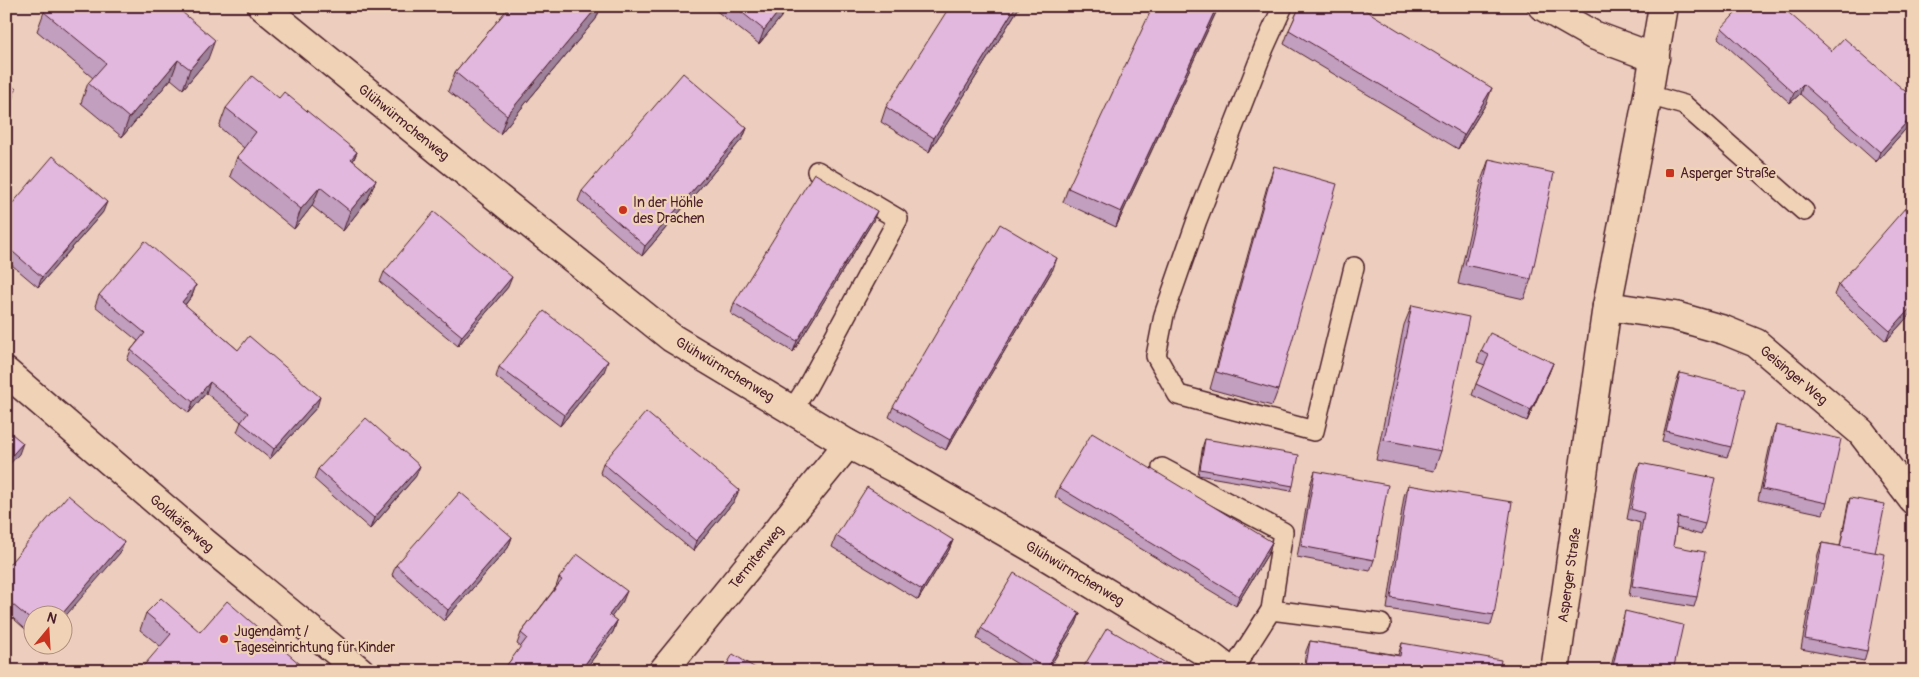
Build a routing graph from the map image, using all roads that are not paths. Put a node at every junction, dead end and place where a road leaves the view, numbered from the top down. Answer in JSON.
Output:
{"nodes":[{"id":1,"x":262,"y":6,"type":"edge"},
{"id":2,"x":1282,"y":6,"type":"edge"},
{"id":3,"x":1542,"y":6,"type":"edge"},
{"id":4,"x":1663,"y":6,"type":"edge"},
{"id":5,"x":1655,"y":58,"type":"junction"},
{"id":6,"x":1648,"y":95,"type":"junction"},
{"id":7,"x":817,"y":171,"type":"dead end"},
{"id":8,"x":1804,"y":211,"type":"dead end"},
{"id":9,"x":1354,"y":267,"type":"dead end"},
{"id":10,"x":1607,"y":306,"type":"junction"},
{"id":11,"x":6,"y":372,"type":"edge"},
{"id":12,"x":792,"y":410,"type":"junction"},
{"id":13,"x":848,"y":444,"type":"junction"},
{"id":14,"x":1162,"y":468,"type":"dead end"},
{"id":15,"x":1913,"y":500,"type":"edge"},
{"id":16,"x":1271,"y":610,"type":"junction"},
{"id":17,"x":1381,"y":624,"type":"dead end"},
{"id":18,"x":360,"y":671,"type":"edge"},
{"id":19,"x":663,"y":671,"type":"edge"},
{"id":20,"x":1231,"y":671,"type":"edge"},
{"id":21,"x":1555,"y":671,"type":"edge"}],
"edges":[{"from":1,"to":12,"type":"street","name":"Glühwürmchenweg"},
{"from":2,"to":9,"type":"lane"},
{"from":3,"to":5,"type":"street"},
{"from":4,"to":5,"type":"street","name":"Asperger Straße"},
{"from":5,"to":6,"type":"street","name":"Asperger Straße"},
{"from":6,"to":8,"type":"lane"},
{"from":6,"to":10,"type":"street","name":"Asperger Straße"},
{"from":7,"to":12,"type":"lane"},
{"from":10,"to":15,"type":"street","name":"Geisinger Weg"},
{"from":10,"to":21,"type":"street","name":"Asperger Straße"},
{"from":11,"to":18,"type":"street","name":"Goldkäferweg"},
{"from":12,"to":13,"type":"street","name":"Glühwürmchenweg"},
{"from":13,"to":19,"type":"street","name":"Termitenweg"},
{"from":13,"to":20,"type":"street","name":"Glühwürmchenweg"},
{"from":14,"to":16,"type":"lane"},
{"from":16,"to":17,"type":"lane"},
{"from":16,"to":20,"type":"lane"}]}
